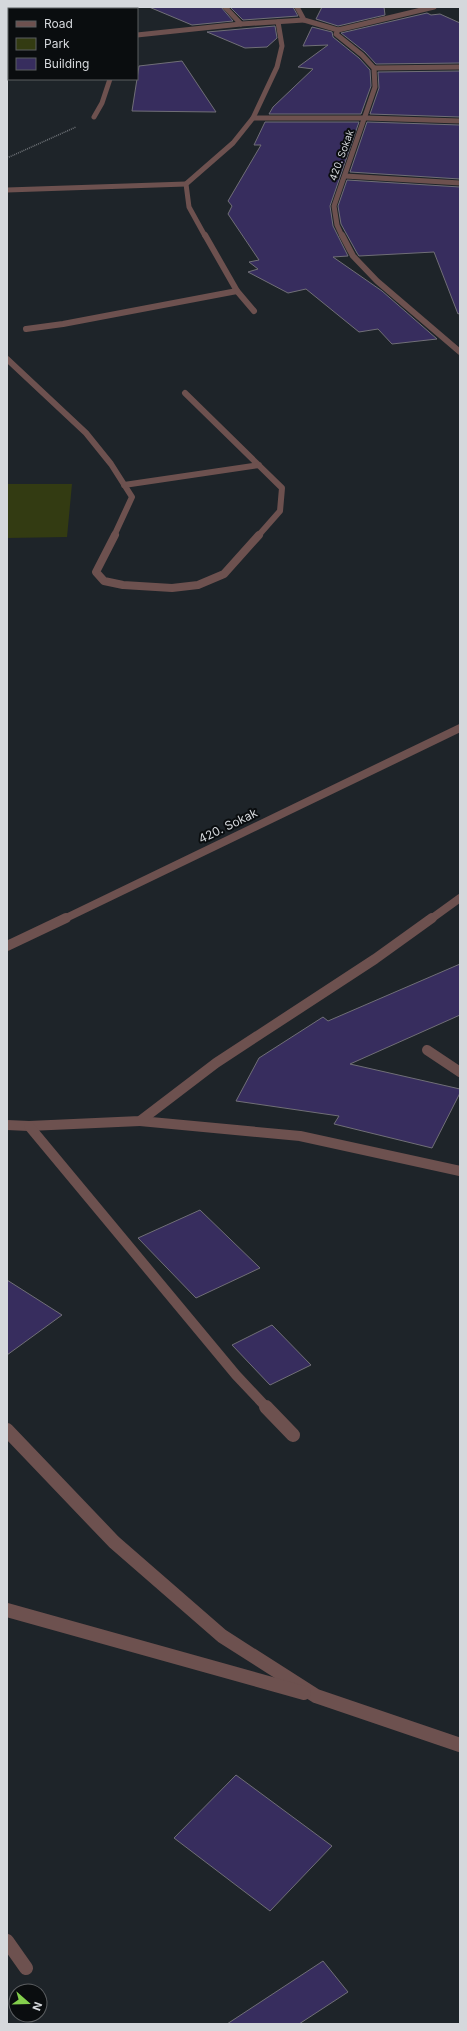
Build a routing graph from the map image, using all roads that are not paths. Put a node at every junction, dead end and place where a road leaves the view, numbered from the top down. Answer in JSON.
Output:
{"nodes":[{"id":1,"x":225,"y":7,"type":"edge"},
{"id":2,"x":297,"y":7,"type":"edge"},
{"id":3,"x":434,"y":7,"type":"edge"},
{"id":4,"x":304,"y":20,"type":"junction"},
{"id":5,"x":278,"y":22,"type":"junction"},
{"id":6,"x":241,"y":24,"type":"junction"},
{"id":7,"x":338,"y":30,"type":"junction"},
{"id":8,"x":138,"y":36,"type":"edge"},
{"id":9,"x":460,"y":67,"type":"edge"},
{"id":10,"x":374,"y":68,"type":"junction"},
{"id":11,"x":110,"y":80,"type":"edge"},
{"id":12,"x":94,"y":117,"type":"road end"},
{"id":13,"x":253,"y":118,"type":"junction"},
{"id":14,"x":366,"y":118,"type":"junction"},
{"id":15,"x":460,"y":121,"type":"edge"},
{"id":16,"x":345,"y":176,"type":"junction"},
{"id":17,"x":460,"y":183,"type":"edge"},
{"id":18,"x":186,"y":184,"type":"junction"},
{"id":19,"x":7,"y":190,"type":"edge"},
{"id":20,"x":237,"y":291,"type":"junction"},
{"id":21,"x":254,"y":311,"type":"dead end"},
{"id":22,"x":26,"y":329,"type":"dead end"},
{"id":23,"x":460,"y":352,"type":"edge"},
{"id":24,"x":7,"y":359,"type":"edge"},
{"id":25,"x":185,"y":393,"type":"dead end"},
{"id":26,"x":259,"y":465,"type":"junction"},
{"id":27,"x":124,"y":485,"type":"junction"},
{"id":28,"x":460,"y":728,"type":"edge"},
{"id":29,"x":460,"y":898,"type":"edge"},
{"id":30,"x":7,"y":946,"type":"edge"},
{"id":31,"x":427,"y":1050,"type":"dead end"},
{"id":32,"x":460,"y":1072,"type":"edge"},
{"id":33,"x":140,"y":1121,"type":"junction"},
{"id":34,"x":7,"y":1125,"type":"edge"},
{"id":35,"x":29,"y":1126,"type":"junction"},
{"id":36,"x":460,"y":1171,"type":"edge"},
{"id":37,"x":7,"y":1430,"type":"edge"},
{"id":38,"x":293,"y":1435,"type":"dead end"},
{"id":39,"x":7,"y":1610,"type":"edge"},
{"id":40,"x":316,"y":1696,"type":"junction"},
{"id":41,"x":460,"y":1745,"type":"edge"},
{"id":42,"x":7,"y":1942,"type":"edge"},
{"id":43,"x":26,"y":1968,"type":"dead end"}],
"edges":[{"from":1,"to":6,"type":"street"},
{"from":2,"to":4,"type":"street"},
{"from":3,"to":7,"type":"street"},
{"from":4,"to":5,"type":"street"},
{"from":4,"to":7,"type":"street"},
{"from":5,"to":6,"type":"street"},
{"from":5,"to":13,"type":"street"},
{"from":6,"to":8,"type":"street"},
{"from":7,"to":10,"type":"street"},
{"from":9,"to":10,"type":"street"},
{"from":10,"to":14,"type":"street","name":"420. Sokak"},
{"from":11,"to":12,"type":"street"},
{"from":13,"to":14,"type":"street"},
{"from":13,"to":18,"type":"street"},
{"from":14,"to":15,"type":"street"},
{"from":14,"to":16,"type":"street","name":"420. Sokak"},
{"from":16,"to":17,"type":"street"},
{"from":16,"to":23,"type":"street","name":"420. Sokak"},
{"from":18,"to":19,"type":"street"},
{"from":18,"to":20,"type":"street"},
{"from":20,"to":21,"type":"street"},
{"from":20,"to":22,"type":"street"},
{"from":24,"to":27,"type":"street"},
{"from":25,"to":26,"type":"street"},
{"from":26,"to":27,"type":"street"},
{"from":26,"to":27,"type":"street"},
{"from":28,"to":30,"type":"street","name":"420. Sokak"},
{"from":29,"to":33,"type":"street"},
{"from":31,"to":32,"type":"street"},
{"from":33,"to":35,"type":"street"},
{"from":33,"to":36,"type":"street"},
{"from":34,"to":35,"type":"street"},
{"from":35,"to":38,"type":"street"},
{"from":37,"to":40,"type":"street"},
{"from":39,"to":40,"type":"street"},
{"from":40,"to":41,"type":"street"},
{"from":42,"to":43,"type":"street"}]}
